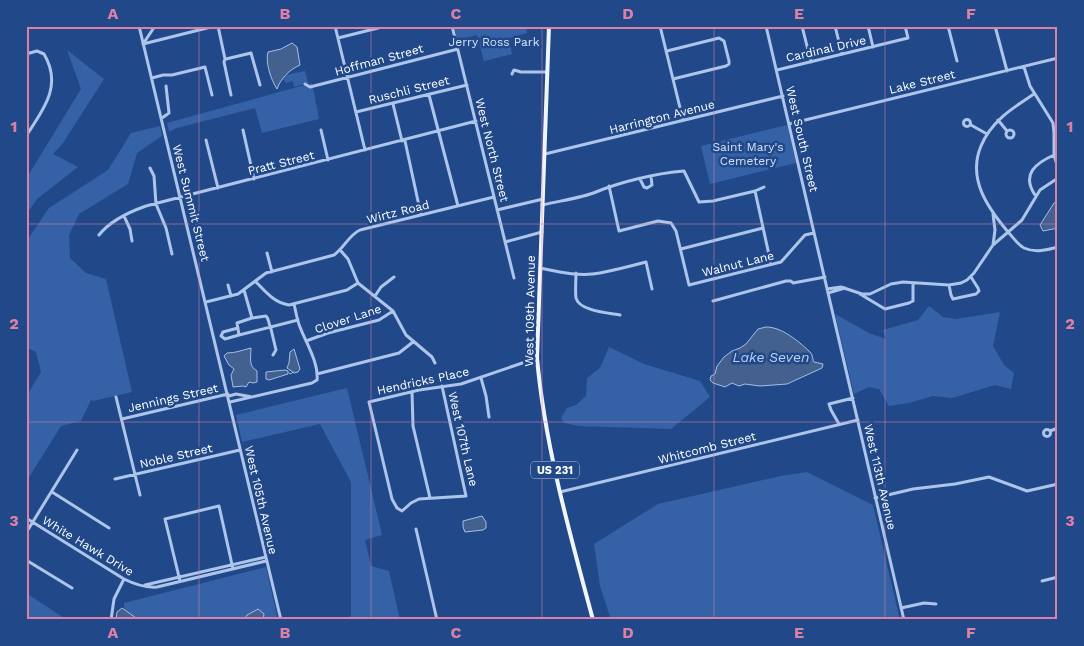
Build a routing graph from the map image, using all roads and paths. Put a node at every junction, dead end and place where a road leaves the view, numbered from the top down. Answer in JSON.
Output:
{"nodes":[{"id":1,"x":139,"y":26,"type":"edge"},
{"id":2,"x":155,"y":26,"type":"edge"},
{"id":3,"x":216,"y":26,"type":"edge"},
{"id":4,"x":335,"y":26,"type":"edge"},
{"id":5,"x":386,"y":26,"type":"edge"},
{"id":6,"x":452,"y":26,"type":"edge"},
{"id":7,"x":549,"y":26,"type":"edge"},
{"id":8,"x":660,"y":26,"type":"edge"},
{"id":9,"x":766,"y":26,"type":"edge"},
{"id":10,"x":802,"y":26,"type":"edge"},
{"id":11,"x":835,"y":26,"type":"edge"},
{"id":12,"x":868,"y":26,"type":"edge"},
{"id":13,"x":905,"y":26,"type":"edge"},
{"id":14,"x":948,"y":26,"type":"edge"},
{"id":15,"x":995,"y":26,"type":"edge"},
{"id":16,"x":338,"y":38,"type":"junction"},
{"id":17,"x":143,"y":44,"type":"junction"},
{"id":18,"x":873,"y":47,"type":"junction"},
{"id":19,"x":458,"y":49,"type":"junction"},
{"id":20,"x":666,"y":51,"type":"junction"},
{"id":21,"x":26,"y":54,"type":"edge"},
{"id":22,"x":842,"y":54,"type":"junction"},
{"id":23,"x":1058,"y":58,"type":"edge"},
{"id":24,"x":225,"y":59,"type":"junction"},
{"id":25,"x":957,"y":61,"type":"dead end"},
{"id":26,"x":811,"y":62,"type":"junction"},
{"id":27,"x":1024,"y":67,"type":"junction"},
{"id":28,"x":777,"y":70,"type":"junction"},
{"id":29,"x":1007,"y":71,"type":"junction"},
{"id":30,"x":521,"y":72,"type":"dead end"},
{"id":31,"x":547,"y":72,"type":"junction"},
{"id":32,"x":152,"y":78,"type":"junction"},
{"id":33,"x":347,"y":78,"type":"junction"},
{"id":34,"x":673,"y":79,"type":"junction"},
{"id":35,"x":305,"y":84,"type":"dead end"},
{"id":36,"x":260,"y":85,"type":"dead end"},
{"id":37,"x":467,"y":85,"type":"junction"},
{"id":38,"x":166,"y":86,"type":"dead end"},
{"id":39,"x":429,"y":94,"type":"junction"},
{"id":40,"x":1034,"y":94,"type":"junction"},
{"id":41,"x":212,"y":95,"type":"dead end"},
{"id":42,"x":231,"y":95,"type":"dead end"},
{"id":43,"x":783,"y":96,"type":"junction"},
{"id":44,"x":392,"y":104,"type":"junction"},
{"id":45,"x":356,"y":112,"type":"junction"},
{"id":46,"x":162,"y":118,"type":"junction"},
{"id":47,"x":683,"y":120,"type":"junction"},
{"id":48,"x":998,"y":120,"type":"junction"},
{"id":49,"x":476,"y":121,"type":"junction"},
{"id":50,"x":1053,"y":123,"type":"junction"},
{"id":51,"x":1058,"y":123,"type":"edge"},
{"id":52,"x":790,"y":124,"type":"junction"},
{"id":53,"x":971,"y":125,"type":"dead end"},
{"id":54,"x":243,"y":130,"type":"dead end"},
{"id":55,"x":321,"y":130,"type":"dead end"},
{"id":56,"x":439,"y":131,"type":"junction"},
{"id":57,"x":1007,"y":131,"type":"dead end"},
{"id":58,"x":1056,"y":132,"type":"edge"},
{"id":59,"x":987,"y":134,"type":"junction"},
{"id":60,"x":26,"y":136,"type":"edge"},
{"id":61,"x":206,"y":140,"type":"dead end"},
{"id":62,"x":403,"y":141,"type":"junction"},
{"id":63,"x":365,"y":150,"type":"junction"},
{"id":64,"x":545,"y":154,"type":"junction"},
{"id":65,"x":1054,"y":155,"type":"junction"},
{"id":66,"x":328,"y":160,"type":"junction"},
{"id":67,"x":150,"y":168,"type":"dead end"},
{"id":68,"x":1058,"y":168,"type":"edge"},
{"id":69,"x":652,"y":176,"type":"junction"},
{"id":70,"x":1058,"y":178,"type":"edge"},
{"id":71,"x":254,"y":179,"type":"junction"},
{"id":72,"x":640,"y":179,"type":"junction"},
{"id":73,"x":609,"y":186,"type":"junction"},
{"id":74,"x":764,"y":187,"type":"dead end"},
{"id":75,"x":218,"y":188,"type":"junction"},
{"id":76,"x":755,"y":191,"type":"junction"},
{"id":77,"x":1035,"y":196,"type":"junction"},
{"id":78,"x":494,"y":197,"type":"junction"},
{"id":79,"x":181,"y":198,"type":"junction"},
{"id":80,"x":543,"y":200,"type":"junction"},
{"id":81,"x":156,"y":204,"type":"junction"},
{"id":82,"x":542,"y":205,"type":"junction"},
{"id":83,"x":458,"y":206,"type":"junction"},
{"id":84,"x":497,"y":210,"type":"junction"},
{"id":85,"x":993,"y":213,"type":"junction"},
{"id":86,"x":421,"y":215,"type":"junction"},
{"id":87,"x":124,"y":216,"type":"junction"},
{"id":88,"x":763,"y":228,"type":"junction"},
{"id":89,"x":542,"y":232,"type":"junction"},
{"id":90,"x":1009,"y":232,"type":"junction"},
{"id":91,"x":814,"y":233,"type":"junction"},
{"id":92,"x":99,"y":236,"type":"dead end"},
{"id":93,"x":132,"y":241,"type":"dead end"},
{"id":94,"x":505,"y":242,"type":"junction"},
{"id":95,"x":993,"y":245,"type":"junction"},
{"id":96,"x":1058,"y":247,"type":"edge"},
{"id":97,"x":681,"y":250,"type":"junction"},
{"id":98,"x":341,"y":251,"type":"junction"},
{"id":99,"x":267,"y":253,"type":"dead end"},
{"id":100,"x":172,"y":254,"type":"dead end"},
{"id":101,"x":771,"y":264,"type":"junction"},
{"id":102,"x":540,"y":268,"type":"junction"},
{"id":103,"x":272,"y":272,"type":"junction"},
{"id":104,"x":576,"y":273,"type":"junction"},
{"id":105,"x":394,"y":277,"type":"dead end"},
{"id":106,"x":824,"y":277,"type":"junction"},
{"id":107,"x":971,"y":277,"type":"junction"},
{"id":108,"x":514,"y":278,"type":"dead end"},
{"id":109,"x":254,"y":281,"type":"junction"},
{"id":110,"x":913,"y":282,"type":"junction"},
{"id":111,"x":358,"y":283,"type":"junction"},
{"id":112,"x":228,"y":285,"type":"dead end"},
{"id":113,"x":949,"y":286,"type":"junction"},
{"id":114,"x":652,"y":288,"type":"dead end"},
{"id":115,"x":846,"y":288,"type":"junction"},
{"id":116,"x":827,"y":289,"type":"junction"},
{"id":117,"x":244,"y":290,"type":"junction"},
{"id":118,"x":856,"y":292,"type":"junction"},
{"id":119,"x":828,"y":293,"type":"junction"},
{"id":120,"x":870,"y":294,"type":"junction"},
{"id":121,"x":231,"y":296,"type":"junction"},
{"id":122,"x":375,"y":296,"type":"junction"},
{"id":123,"x":713,"y":301,"type":"dead end"},
{"id":124,"x":206,"y":302,"type":"junction"},
{"id":125,"x":872,"y":302,"type":"junction"},
{"id":126,"x":294,"y":304,"type":"junction"},
{"id":127,"x":393,"y":311,"type":"junction"},
{"id":128,"x":620,"y":315,"type":"dead end"},
{"id":129,"x":252,"y":318,"type":"junction"},
{"id":130,"x":298,"y":320,"type":"junction"},
{"id":131,"x":270,"y":327,"type":"junction"},
{"id":132,"x":238,"y":328,"type":"junction"},
{"id":133,"x":239,"y":335,"type":"junction"},
{"id":134,"x":306,"y":341,"type":"junction"},
{"id":135,"x":413,"y":342,"type":"junction"},
{"id":136,"x":273,"y":355,"type":"dead end"},
{"id":137,"x":537,"y":358,"type":"junction"},
{"id":138,"x":435,"y":363,"type":"dead end"},
{"id":139,"x":317,"y":374,"type":"junction"},
{"id":140,"x":481,"y":378,"type":"junction"},
{"id":141,"x":226,"y":383,"type":"joint"},
{"id":142,"x":442,"y":386,"type":"junction"},
{"id":143,"x":412,"y":392,"type":"junction"},
{"id":144,"x":228,"y":395,"type":"junction"},
{"id":145,"x":116,"y":397,"type":"dead end"},
{"id":146,"x":253,"y":397,"type":"junction"},
{"id":147,"x":853,"y":398,"type":"junction"},
{"id":148,"x":230,"y":402,"type":"junction"},
{"id":149,"x":489,"y":417,"type":"dead end"},
{"id":150,"x":122,"y":419,"type":"junction"},
{"id":151,"x":858,"y":420,"type":"junction"},
{"id":152,"x":839,"y":424,"type":"junction"},
{"id":153,"x":1058,"y":428,"type":"edge"},
{"id":154,"x":1050,"y":431,"type":"dead end"},
{"id":155,"x":77,"y":450,"type":"dead end"},
{"id":156,"x":240,"y":450,"type":"junction"},
{"id":157,"x":135,"y":474,"type":"junction"},
{"id":158,"x":115,"y":479,"type":"dead end"},
{"id":159,"x":1058,"y":484,"type":"edge"},
{"id":160,"x":52,"y":492,"type":"junction"},
{"id":161,"x":560,"y":492,"type":"junction"},
{"id":162,"x":140,"y":495,"type":"dead end"},
{"id":163,"x":430,"y":498,"type":"junction"},
{"id":164,"x":875,"y":498,"type":"junction"},
{"id":165,"x":26,"y":518,"type":"edge"},
{"id":166,"x":33,"y":523,"type":"junction"},
{"id":167,"x":109,"y":528,"type":"dead end"},
{"id":168,"x":416,"y":529,"type":"dead end"},
{"id":169,"x":26,"y":533,"type":"edge"},
{"id":170,"x":266,"y":559,"type":"junction"},
{"id":171,"x":26,"y":560,"type":"edge"},
{"id":172,"x":233,"y":567,"type":"junction"},
{"id":173,"x":1058,"y":577,"type":"edge"},
{"id":174,"x":124,"y":579,"type":"junction"},
{"id":175,"x":179,"y":579,"type":"junction"},
{"id":176,"x":1042,"y":582,"type":"dead end"},
{"id":177,"x":72,"y":588,"type":"dead end"},
{"id":178,"x":936,"y":604,"type":"dead end"},
{"id":179,"x":901,"y":608,"type":"junction"},
{"id":180,"x":111,"y":620,"type":"edge"},
{"id":181,"x":281,"y":620,"type":"edge"},
{"id":182,"x":437,"y":620,"type":"edge"},
{"id":183,"x":593,"y":620,"type":"edge"},
{"id":184,"x":904,"y":620,"type":"edge"}],
"edges":[{"from":1,"to":17,"type":"street","name":"West Summit Street"},
{"from":2,"to":17,"type":"street"},
{"from":3,"to":17,"type":"street"},
{"from":3,"to":24,"type":"street"},
{"from":4,"to":16,"type":"street"},
{"from":5,"to":16,"type":"street"},
{"from":6,"to":19,"type":"street","name":"West North Street"},
{"from":7,"to":31,"type":"main road","name":"West 109th Avenue","number":"US 231"},
{"from":8,"to":20,"type":"street"},
{"from":9,"to":28,"type":"street","name":"West South Street"},
{"from":10,"to":26,"type":"street"},
{"from":11,"to":22,"type":"street"},
{"from":12,"to":18,"type":"street"},
{"from":13,"to":18,"type":"street","name":"Cardinal Drive"},
{"from":14,"to":25,"type":"street"},
{"from":15,"to":29,"type":"street"},
{"from":16,"to":33,"type":"street"},
{"from":17,"to":32,"type":"street","name":"West Summit Street"},
{"from":18,"to":22,"type":"street","name":"Cardinal Drive"},
{"from":19,"to":33,"type":"street","name":"Hoffman Street"},
{"from":19,"to":37,"type":"street","name":"West North Street"},
{"from":20,"to":34,"type":"street"},
{"from":20,"to":34,"type":"street"},
{"from":21,"to":60,"type":"street"},
{"from":22,"to":26,"type":"street","name":"Cardinal Drive"},
{"from":23,"to":27,"type":"street","name":"Lake Street"},
{"from":24,"to":36,"type":"street"},
{"from":24,"to":42,"type":"street"},
{"from":26,"to":28,"type":"street","name":"Cardinal Drive"},
{"from":27,"to":29,"type":"street","name":"Lake Street"},
{"from":27,"to":40,"type":"street"},
{"from":28,"to":43,"type":"street","name":"West South Street"},
{"from":29,"to":52,"type":"street","name":"Lake Street"},
{"from":30,"to":31,"type":"street"},
{"from":31,"to":64,"type":"main road","name":"West 109th Avenue","number":"US 231"},
{"from":32,"to":41,"type":"street"},
{"from":32,"to":46,"type":"street","name":"West Summit Street"},
{"from":33,"to":35,"type":"street","name":"Hoffman Street"},
{"from":33,"to":45,"type":"street"},
{"from":34,"to":47,"type":"street"},
{"from":37,"to":39,"type":"street","name":"Ruschli Street"},
{"from":37,"to":49,"type":"street","name":"West North Street"},
{"from":38,"to":46,"type":"street"},
{"from":39,"to":44,"type":"street","name":"Ruschli Street"},
{"from":39,"to":56,"type":"street"},
{"from":40,"to":48,"type":"street"},
{"from":40,"to":50,"type":"street"},
{"from":43,"to":47,"type":"street","name":"Harrington Avenue"},
{"from":43,"to":52,"type":"street","name":"West South Street"},
{"from":44,"to":45,"type":"street","name":"Ruschli Street"},
{"from":44,"to":62,"type":"street"},
{"from":45,"to":63,"type":"street"},
{"from":46,"to":79,"type":"street","name":"West Summit Street"},
{"from":47,"to":64,"type":"street","name":"Harrington Avenue"},
{"from":48,"to":57,"type":"street"},
{"from":48,"to":59,"type":"street"},
{"from":49,"to":56,"type":"street","name":"Pratt Street"},
{"from":49,"to":78,"type":"street","name":"West North Street"},
{"from":50,"to":51,"type":"street"},
{"from":50,"to":58,"type":"street"},
{"from":52,"to":91,"type":"street","name":"West South Street"},
{"from":53,"to":59,"type":"street"},
{"from":54,"to":71,"type":"street"},
{"from":55,"to":66,"type":"street"},
{"from":56,"to":62,"type":"street","name":"Pratt Street"},
{"from":56,"to":83,"type":"street"},
{"from":58,"to":65,"type":"street"},
{"from":59,"to":85,"type":"street"},
{"from":61,"to":75,"type":"street"},
{"from":62,"to":63,"type":"street","name":"Pratt Street"},
{"from":62,"to":86,"type":"street"},
{"from":63,"to":66,"type":"street","name":"Pratt Street"},
{"from":64,"to":80,"type":"main road","name":"West 109th Avenue","number":"US 231"},
{"from":65,"to":68,"type":"street"},
{"from":65,"to":77,"type":"street"},
{"from":66,"to":71,"type":"street","name":"Pratt Street"},
{"from":67,"to":81,"type":"street"},
{"from":69,"to":72,"type":"street"},
{"from":69,"to":72,"type":"street"},
{"from":69,"to":76,"type":"street"},
{"from":70,"to":77,"type":"street"},
{"from":71,"to":75,"type":"street","name":"Pratt Street"},
{"from":72,"to":73,"type":"street"},
{"from":73,"to":82,"type":"street"},
{"from":73,"to":97,"type":"street","name":"Walnut Lane"},
{"from":74,"to":76,"type":"street"},
{"from":75,"to":79,"type":"street","name":"Pratt Street"},
{"from":76,"to":88,"type":"street"},
{"from":77,"to":90,"type":"street"},
{"from":78,"to":83,"type":"street","name":"Wirtz Road"},
{"from":78,"to":84,"type":"street","name":"West North Street"},
{"from":79,"to":81,"type":"street","name":"Pratt Street"},
{"from":79,"to":124,"type":"street","name":"West Summit Street"},
{"from":80,"to":82,"type":"main road","name":"West 109th Avenue","number":"US 231"},
{"from":80,"to":84,"type":"street"},
{"from":81,"to":87,"type":"street","name":"Pratt Street"},
{"from":81,"to":100,"type":"street"},
{"from":82,"to":89,"type":"main road","name":"West 109th Avenue","number":"US 231"},
{"from":83,"to":86,"type":"street","name":"Wirtz Road"},
{"from":84,"to":94,"type":"street","name":"West North Street"},
{"from":85,"to":90,"type":"street"},
{"from":85,"to":95,"type":"street"},
{"from":86,"to":98,"type":"street","name":"Wirtz Road"},
{"from":87,"to":92,"type":"street","name":"Pratt Street"},
{"from":87,"to":93,"type":"street"},
{"from":88,"to":97,"type":"street"},
{"from":88,"to":101,"type":"street"},
{"from":89,"to":94,"type":"street"},
{"from":89,"to":102,"type":"main road","name":"West 109th Avenue","number":"US 231"},
{"from":90,"to":95,"type":"street"},
{"from":90,"to":96,"type":"street"},
{"from":91,"to":101,"type":"street","name":"Walnut Lane"},
{"from":91,"to":106,"type":"street","name":"West South Street"},
{"from":94,"to":108,"type":"street","name":"West North Street"},
{"from":95,"to":107,"type":"street"},
{"from":97,"to":101,"type":"street","name":"Walnut Lane"},
{"from":98,"to":103,"type":"street","name":"Wirtz Road"},
{"from":98,"to":111,"type":"street"},
{"from":99,"to":103,"type":"street"},
{"from":102,"to":104,"type":"street"},
{"from":102,"to":137,"type":"main road","name":"West 109th Avenue","number":"US 231"},
{"from":103,"to":109,"type":"street","name":"Wirtz Road"},
{"from":104,"to":114,"type":"street"},
{"from":104,"to":128,"type":"street"},
{"from":105,"to":122,"type":"street"},
{"from":106,"to":116,"type":"street","name":"West South Street"},
{"from":106,"to":123,"type":"street"},
{"from":107,"to":113,"type":"street"},
{"from":107,"to":113,"type":"street"},
{"from":109,"to":117,"type":"street","name":"Wirtz Road"},
{"from":109,"to":126,"type":"street"},
{"from":110,"to":113,"type":"street"},
{"from":110,"to":120,"type":"street"},
{"from":110,"to":125,"type":"street"},
{"from":111,"to":122,"type":"street"},
{"from":111,"to":126,"type":"street"},
{"from":112,"to":121,"type":"street"},
{"from":115,"to":116,"type":"street"},
{"from":115,"to":118,"type":"street"},
{"from":115,"to":119,"type":"street"},
{"from":116,"to":119,"type":"street","name":"West South Street"},
{"from":117,"to":121,"type":"street","name":"Wirtz Road"},
{"from":117,"to":129,"type":"street"},
{"from":118,"to":120,"type":"street"},
{"from":118,"to":125,"type":"street"},
{"from":119,"to":147,"type":"street","name":"West 113th Avenue"},
{"from":120,"to":125,"type":"street"},
{"from":121,"to":124,"type":"street","name":"Wirtz Road"},
{"from":122,"to":127,"type":"street"},
{"from":124,"to":141,"type":"street","name":"West Summit Street"},
{"from":126,"to":130,"type":"street"},
{"from":127,"to":134,"type":"street","name":"Clover Lane"},
{"from":127,"to":135,"type":"street"},
{"from":129,"to":131,"type":"street"},
{"from":129,"to":132,"type":"street"},
{"from":130,"to":131,"type":"street"},
{"from":130,"to":134,"type":"street"},
{"from":131,"to":133,"type":"street"},
{"from":131,"to":136,"type":"street"},
{"from":132,"to":133,"type":"street"},
{"from":132,"to":133,"type":"street"},
{"from":134,"to":139,"type":"street"},
{"from":135,"to":138,"type":"street"},
{"from":135,"to":139,"type":"street"},
{"from":137,"to":140,"type":"street","name":"Hendricks Place"},
{"from":137,"to":161,"type":"main road","name":"West 109th Avenue","number":"US 231"},
{"from":139,"to":146,"type":"street"},
{"from":140,"to":142,"type":"street","name":"Hendricks Place"},
{"from":140,"to":149,"type":"street"},
{"from":141,"to":144,"type":"street","name":"West 105th Avenue"},
{"from":142,"to":143,"type":"street","name":"Hendricks Place"},
{"from":142,"to":163,"type":"street","name":"West 107th Lane"},
{"from":143,"to":163,"type":"street"},
{"from":143,"to":163,"type":"street","name":"Hendricks Place"},
{"from":144,"to":146,"type":"street","name":"Jennings Street"},
{"from":144,"to":148,"type":"street","name":"West 105th Avenue"},
{"from":144,"to":150,"type":"street","name":"Jennings Street"},
{"from":145,"to":150,"type":"street"},
{"from":146,"to":148,"type":"street"},
{"from":147,"to":151,"type":"street","name":"West 113th Avenue"},
{"from":147,"to":152,"type":"street"},
{"from":148,"to":156,"type":"street","name":"West 105th Avenue"},
{"from":150,"to":157,"type":"street"},
{"from":151,"to":152,"type":"street","name":"Whitcomb Street"},
{"from":151,"to":164,"type":"street","name":"West 113th Avenue"},
{"from":152,"to":161,"type":"street","name":"Whitcomb Street"},
{"from":153,"to":154,"type":"street"},
{"from":155,"to":160,"type":"street"},
{"from":156,"to":157,"type":"street","name":"Noble Street"},
{"from":156,"to":170,"type":"street","name":"West 105th Avenue"},
{"from":157,"to":158,"type":"street","name":"Noble Street"},
{"from":157,"to":162,"type":"street"},
{"from":159,"to":164,"type":"street"},
{"from":160,"to":166,"type":"street"},
{"from":160,"to":167,"type":"street"},
{"from":161,"to":183,"type":"main road","name":"West 109th Avenue","number":"US 231"},
{"from":164,"to":179,"type":"street","name":"West 113th Avenue"},
{"from":165,"to":166,"type":"street","name":"White Hawk Drive"},
{"from":166,"to":169,"type":"street"},
{"from":166,"to":174,"type":"street","name":"White Hawk Drive"},
{"from":168,"to":182,"type":"street"},
{"from":170,"to":172,"type":"street","name":"White Hawk Drive"},
{"from":170,"to":181,"type":"street","name":"West 105th Avenue"},
{"from":171,"to":177,"type":"street"},
{"from":172,"to":175,"type":"street","name":"White Hawk Drive"},
{"from":172,"to":175,"type":"street"},
{"from":173,"to":176,"type":"street"},
{"from":174,"to":175,"type":"street","name":"White Hawk Drive"},
{"from":174,"to":180,"type":"street"},
{"from":178,"to":179,"type":"street"},
{"from":179,"to":184,"type":"street","name":"West 113th Avenue"}]}
